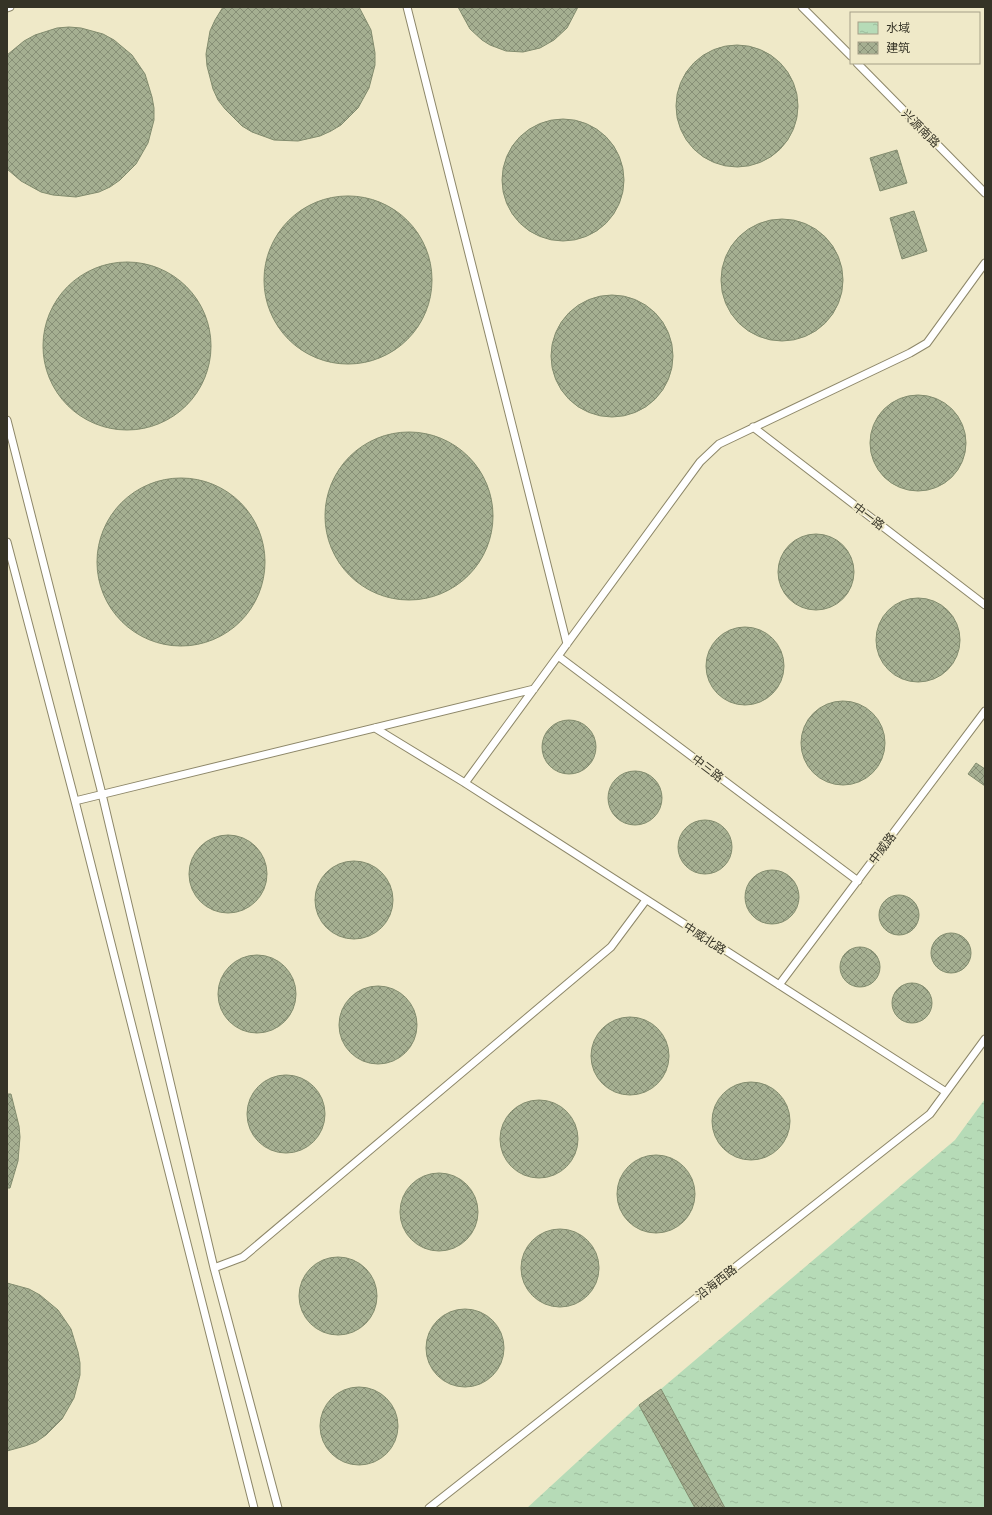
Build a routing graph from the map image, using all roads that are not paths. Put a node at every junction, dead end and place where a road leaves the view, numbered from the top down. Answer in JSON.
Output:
{"nodes":[{"id":1,"x":10,"y":7,"type":"edge"},
{"id":2,"x":407,"y":7,"type":"edge"},
{"id":3,"x":802,"y":7,"type":"edge"},
{"id":4,"x":7,"y":8,"type":"edge"},
{"id":5,"x":850,"y":55,"type":"edge"},
{"id":6,"x":859,"y":64,"type":"edge"},
{"id":7,"x":985,"y":193,"type":"edge"},
{"id":8,"x":985,"y":263,"type":"edge"},
{"id":9,"x":7,"y":420,"type":"edge"},
{"id":10,"x":753,"y":427,"type":"junction"},
{"id":11,"x":7,"y":542,"type":"edge"},
{"id":12,"x":985,"y":605,"type":"edge"},
{"id":13,"x":567,"y":644,"type":"junction"},
{"id":14,"x":558,"y":656,"type":"junction"},
{"id":15,"x":534,"y":688,"type":"junction"},
{"id":16,"x":985,"y":711,"type":"edge"},
{"id":17,"x":375,"y":728,"type":"junction"},
{"id":18,"x":465,"y":783,"type":"junction"},
{"id":19,"x":102,"y":794,"type":"junction"},
{"id":20,"x":75,"y":801,"type":"junction"},
{"id":21,"x":858,"y":881,"type":"junction"},
{"id":22,"x":646,"y":900,"type":"junction"},
{"id":23,"x":780,"y":985,"type":"junction"},
{"id":24,"x":985,"y":1038,"type":"edge"},
{"id":25,"x":946,"y":1092,"type":"junction"},
{"id":26,"x":214,"y":1268,"type":"junction"},
{"id":27,"x":254,"y":1508,"type":"edge"},
{"id":28,"x":278,"y":1508,"type":"edge"},
{"id":29,"x":430,"y":1508,"type":"edge"}],
"edges":[{"from":1,"to":4,"type":"lane"},
{"from":2,"to":13,"type":"lane"},
{"from":3,"to":5,"type":"lane"},
{"from":6,"to":7,"type":"lane","name":"兴源南路"},
{"from":8,"to":10,"type":"lane"},
{"from":9,"to":19,"type":"lane"},
{"from":10,"to":12,"type":"lane","name":"中一路"},
{"from":10,"to":13,"type":"lane"},
{"from":11,"to":20,"type":"lane"},
{"from":13,"to":14,"type":"lane"},
{"from":14,"to":15,"type":"lane"},
{"from":14,"to":21,"type":"lane","name":"中三路"},
{"from":15,"to":17,"type":"lane"},
{"from":15,"to":18,"type":"lane"},
{"from":16,"to":21,"type":"lane","name":"中威路"},
{"from":17,"to":18,"type":"lane","name":"中威北路"},
{"from":17,"to":19,"type":"lane"},
{"from":18,"to":22,"type":"lane","name":"中威北路"},
{"from":19,"to":20,"type":"lane"},
{"from":19,"to":26,"type":"lane"},
{"from":20,"to":27,"type":"lane"},
{"from":21,"to":23,"type":"lane","name":"中威路"},
{"from":22,"to":23,"type":"lane","name":"中威北路"},
{"from":22,"to":26,"type":"lane"},
{"from":23,"to":25,"type":"lane","name":"中威北路"},
{"from":24,"to":25,"type":"lane","name":"沿海西路"},
{"from":25,"to":29,"type":"lane","name":"沿海西路"},
{"from":26,"to":28,"type":"lane"}]}
